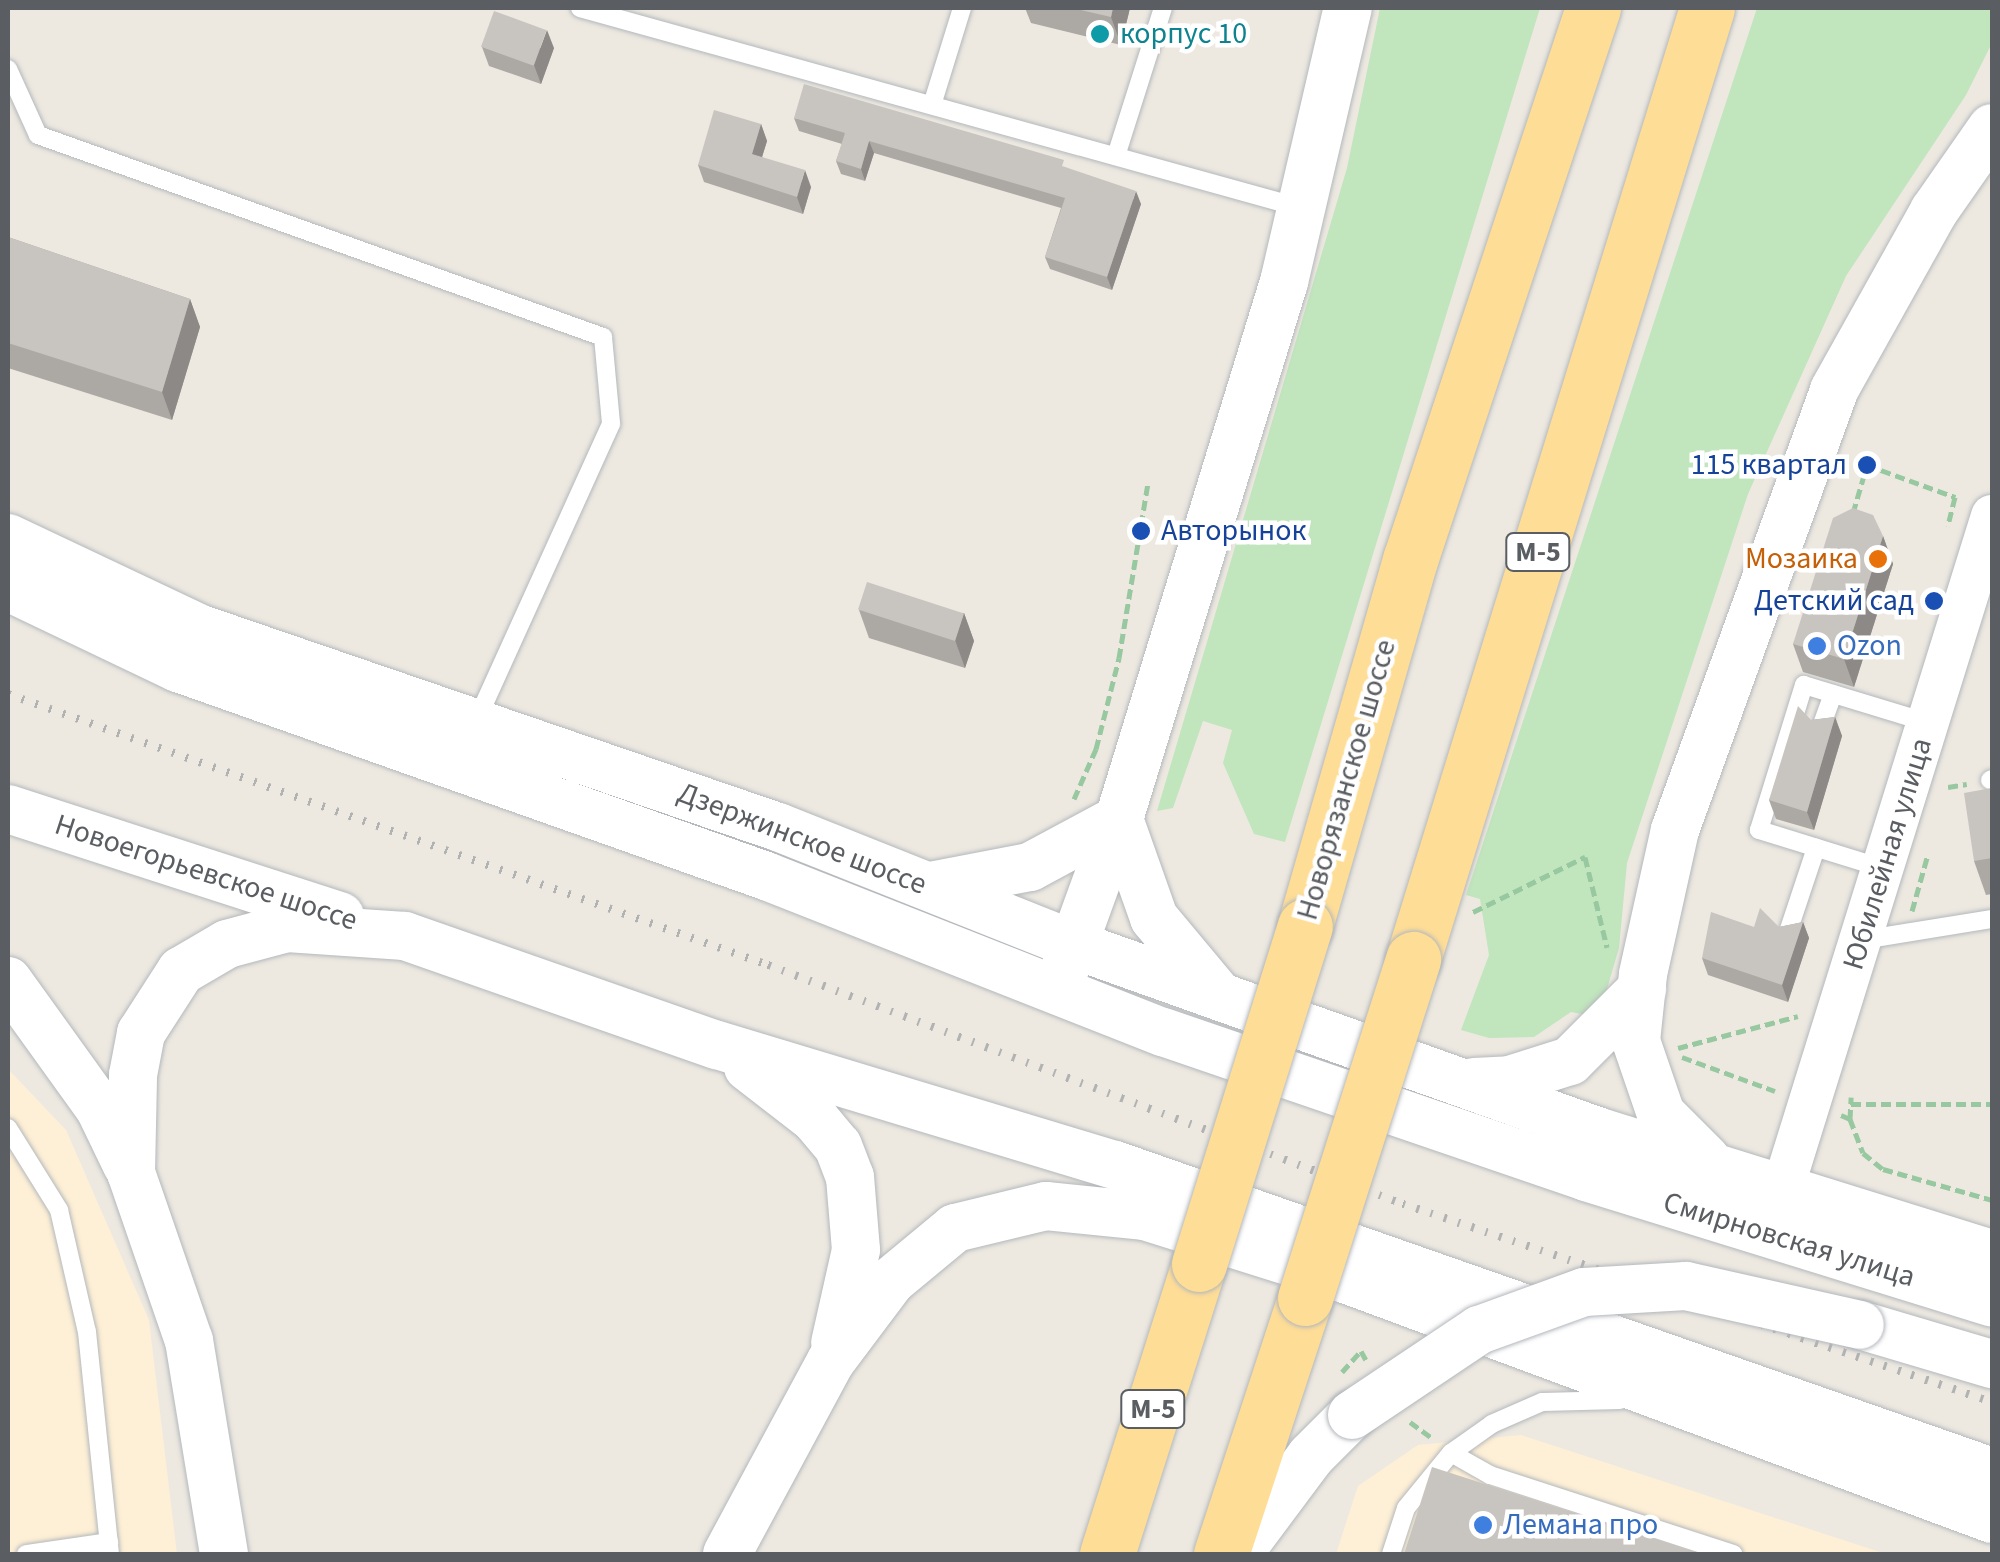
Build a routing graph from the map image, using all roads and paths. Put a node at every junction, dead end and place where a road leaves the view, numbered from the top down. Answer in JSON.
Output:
{"nodes":[{"id":1,"x":580,"y":8,"type":"edge"},
{"id":2,"x":962,"y":8,"type":"edge"},
{"id":3,"x":1163,"y":8,"type":"edge"},
{"id":4,"x":1348,"y":8,"type":"edge"},
{"id":5,"x":1593,"y":8,"type":"edge"},
{"id":6,"x":1707,"y":8,"type":"edge"},
{"id":7,"x":1729,"y":8,"type":"edge"},
{"id":8,"x":623,"y":13,"type":"edge"},
{"id":9,"x":8,"y":68,"type":"edge"},
{"id":10,"x":932,"y":105,"type":"junction"},
{"id":11,"x":1992,"y":128,"type":"edge"},
{"id":12,"x":1663,"y":145,"type":"junction"},
{"id":13,"x":1116,"y":156,"type":"junction"},
{"id":14,"x":1304,"y":209,"type":"junction"},
{"id":15,"x":1148,"y":482,"type":"dead end"},
{"id":16,"x":1992,"y":516,"type":"edge"},
{"id":17,"x":1848,"y":530,"type":"edge"},
{"id":18,"x":1946,"y":534,"type":"dead end"},
{"id":19,"x":8,"y":538,"type":"edge"},
{"id":20,"x":8,"y":587,"type":"edge"},
{"id":21,"x":275,"y":680,"type":"junction"},
{"id":22,"x":1833,"y":694,"type":"junction"},
{"id":23,"x":477,"y":720,"type":"junction"},
{"id":24,"x":1929,"y":723,"type":"junction"},
{"id":25,"x":1822,"y":727,"type":"edge"},
{"id":26,"x":1072,"y":802,"type":"dead end"},
{"id":27,"x":8,"y":810,"type":"edge"},
{"id":28,"x":1119,"y":819,"type":"junction"},
{"id":29,"x":1816,"y":848,"type":"junction"},
{"id":30,"x":1882,"y":868,"type":"junction"},
{"id":31,"x":927,"y":887,"type":"junction"},
{"id":32,"x":1992,"y":919,"type":"edge"},
{"id":33,"x":1467,"y":925,"type":"dead end"},
{"id":34,"x":1788,"y":932,"type":"edge"},
{"id":35,"x":405,"y":936,"type":"junction"},
{"id":36,"x":1862,"y":940,"type":"junction"},
{"id":37,"x":1072,"y":944,"type":"junction"},
{"id":38,"x":1624,"y":977,"type":"junction"},
{"id":39,"x":8,"y":981,"type":"edge"},
{"id":40,"x":1058,"y":992,"type":"junction"},
{"id":41,"x":1221,"y":998,"type":"junction"},
{"id":42,"x":1840,"y":1004,"type":"junction"},
{"id":43,"x":717,"y":1045,"type":"junction"},
{"id":44,"x":1465,"y":1083,"type":"junction"},
{"id":45,"x":1830,"y":1104,"type":"junction"},
{"id":46,"x":1992,"y":1104,"type":"edge"},
{"id":47,"x":8,"y":1128,"type":"edge"},
{"id":48,"x":1600,"y":1132,"type":"joint"},
{"id":49,"x":1718,"y":1168,"type":"junction"},
{"id":50,"x":131,"y":1173,"type":"junction"},
{"id":51,"x":1586,"y":1177,"type":"joint"},
{"id":52,"x":1782,"y":1191,"type":"junction"},
{"id":53,"x":1992,"y":1200,"type":"edge"},
{"id":54,"x":1992,"y":1254,"type":"edge"},
{"id":55,"x":1992,"y":1304,"type":"edge"},
{"id":56,"x":831,"y":1362,"type":"junction"},
{"id":57,"x":1992,"y":1364,"type":"edge"},
{"id":58,"x":1684,"y":1408,"type":"junction"},
{"id":59,"x":1450,"y":1452,"type":"junction"},
{"id":60,"x":1992,"y":1472,"type":"edge"},
{"id":61,"x":1992,"y":1518,"type":"edge"},
{"id":62,"x":110,"y":1548,"type":"edge"},
{"id":63,"x":26,"y":1554,"type":"edge"},
{"id":64,"x":224,"y":1554,"type":"edge"},
{"id":65,"x":727,"y":1554,"type":"edge"},
{"id":66,"x":1107,"y":1554,"type":"edge"},
{"id":67,"x":1220,"y":1554,"type":"edge"},
{"id":68,"x":1238,"y":1554,"type":"edge"},
{"id":69,"x":1391,"y":1554,"type":"edge"},
{"id":70,"x":1734,"y":1554,"type":"edge"}],
"edges":[{"from":1,"to":8,"type":"lane"},
{"from":2,"to":10,"type":"lane"},
{"from":3,"to":13,"type":"lane"},
{"from":4,"to":14,"type":"main road"},
{"from":5,"to":66,"type":"highway","name":"Новорязанское шоссе","number":"М-5","bridge":true},
{"from":6,"to":12,"type":"highway","number":"М-5"},
{"from":7,"to":12,"type":"main road","number":"М-5"},
{"from":8,"to":10,"type":"lane"},
{"from":9,"to":23,"type":"lane"},
{"from":10,"to":13,"type":"lane"},
{"from":11,"to":38,"type":"main road"},
{"from":12,"to":67,"type":"highway","number":"М-5","bridge":true},
{"from":13,"to":14,"type":"lane"},
{"from":14,"to":28,"type":"main road"},
{"from":15,"to":26,"type":"path"},
{"from":16,"to":24,"type":"street","name":"Юбилейная улица"},
{"from":17,"to":18,"type":"path"},
{"from":19,"to":21,"type":"main road","name":"Дзержинское шоссе"},
{"from":20,"to":21,"type":"main road","name":"Дзержинское шоссе"},
{"from":21,"to":23,"type":"main road","name":"Дзержинское шоссе"},
{"from":21,"to":40,"type":"main road","name":"Дзержинское шоссе"},
{"from":22,"to":24,"type":"lane"},
{"from":22,"to":25,"type":"lane"},
{"from":22,"to":29,"type":"lane"},
{"from":23,"to":31,"type":"main road","name":"Дзержинское шоссе"},
{"from":24,"to":30,"type":"street","name":"Юбилейная улица"},
{"from":27,"to":35,"type":"main road","name":"Новоегорьевское шоссе"},
{"from":28,"to":31,"type":"main road"},
{"from":28,"to":37,"type":"main road"},
{"from":28,"to":41,"type":"main road"},
{"from":29,"to":30,"type":"lane"},
{"from":29,"to":34,"type":"lane"},
{"from":30,"to":36,"type":"street","name":"Юбилейная улица"},
{"from":31,"to":37,"type":"main road","name":"Дзержинское шоссе"},
{"from":32,"to":36,"type":"lane"},
{"from":33,"to":38,"type":"path"},
{"from":35,"to":43,"type":"main road"},
{"from":35,"to":50,"type":"main road"},
{"from":36,"to":42,"type":"street","name":"Юбилейная улица"},
{"from":37,"to":40,"type":"main road"},
{"from":37,"to":41,"type":"main road","name":"Дзержинское шоссе"},
{"from":38,"to":44,"type":"main road"},
{"from":38,"to":49,"type":"main road"},
{"from":39,"to":50,"type":"main road"},
{"from":40,"to":51,"type":"main road","name":"Дзержинское шоссе"},
{"from":41,"to":44,"type":"main road","name":"Дзержинское шоссе"},
{"from":42,"to":45,"type":"street","name":"Юбилейная улица"},
{"from":42,"to":45,"type":"path"},
{"from":43,"to":56,"type":"main road"},
{"from":43,"to":60,"type":"main road"},
{"from":44,"to":48,"type":"main road","name":"Дзержинское шоссе"},
{"from":45,"to":46,"type":"path"},
{"from":45,"to":52,"type":"street","name":"Юбилейная улица"},
{"from":45,"to":53,"type":"path"},
{"from":47,"to":62,"type":"lane"},
{"from":48,"to":49,"type":"main road","name":"Смирновская улица"},
{"from":49,"to":52,"type":"main road","name":"Смирновская улица"},
{"from":50,"to":64,"type":"main road"},
{"from":51,"to":55,"type":"main road","name":"Смирновская улица"},
{"from":52,"to":54,"type":"main road","name":"Смирновская улица"},
{"from":56,"to":58,"type":"main road"},
{"from":56,"to":65,"type":"main road"},
{"from":57,"to":68,"type":"main road","bridge":true},
{"from":58,"to":59,"type":"lane"},
{"from":58,"to":61,"type":"main road"},
{"from":59,"to":69,"type":"lane"},
{"from":59,"to":70,"type":"lane"},
{"from":62,"to":63,"type":"lane"}]}
